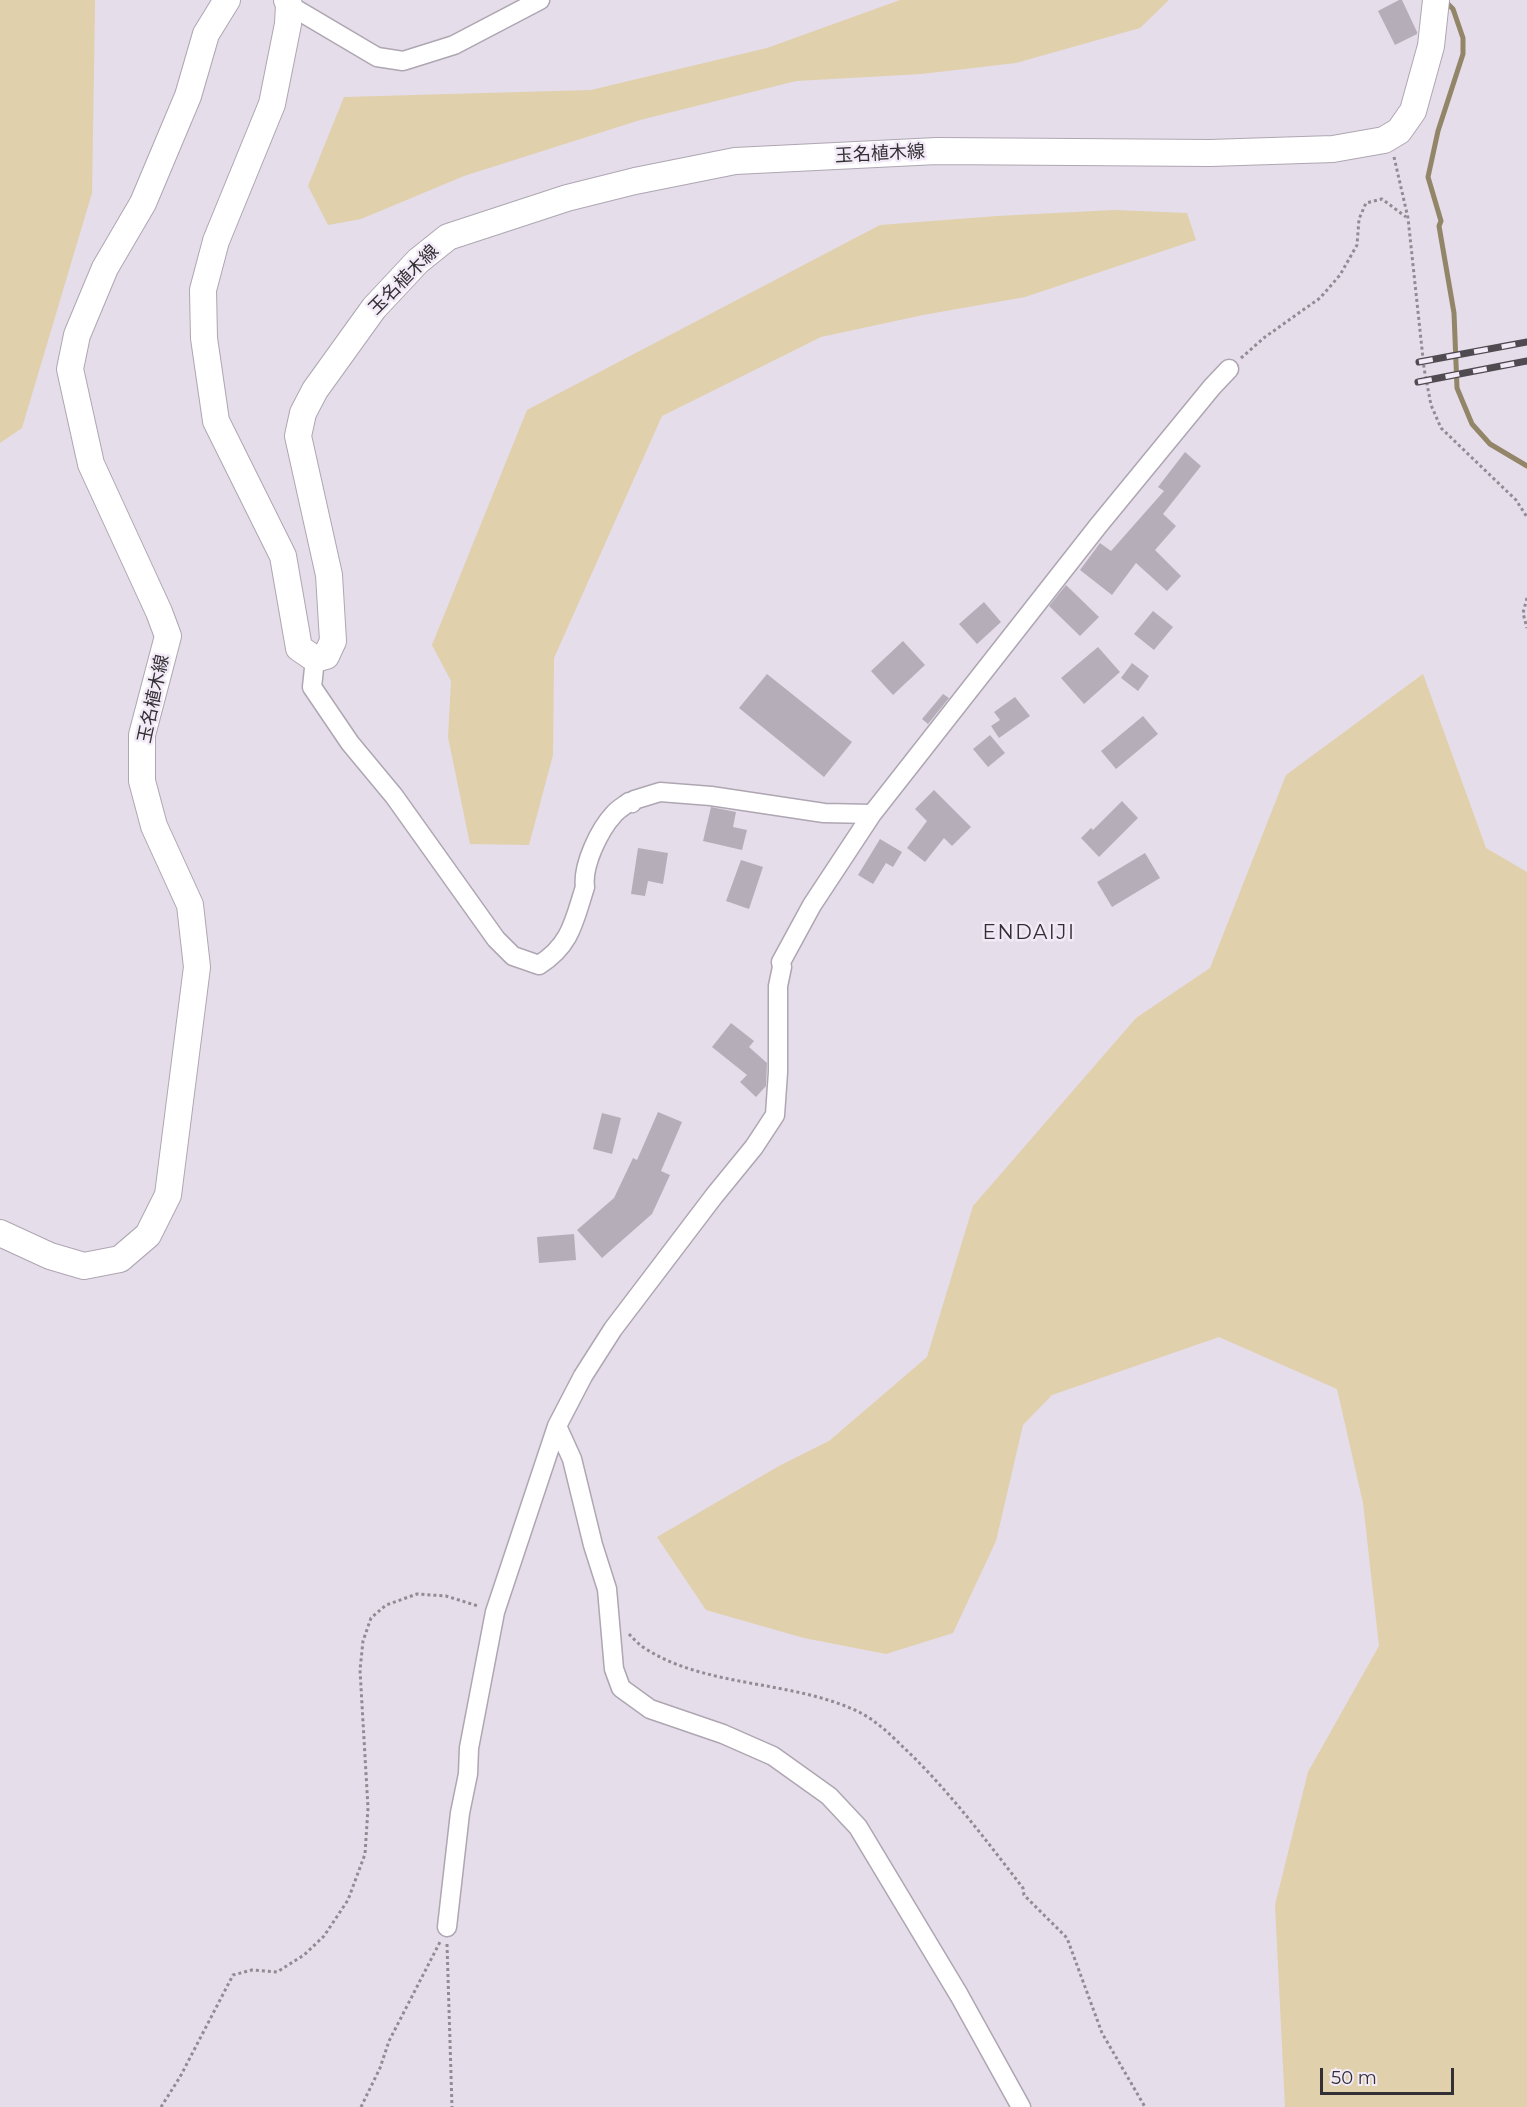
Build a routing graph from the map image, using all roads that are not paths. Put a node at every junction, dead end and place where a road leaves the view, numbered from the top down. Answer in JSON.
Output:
{"nodes":[{"id":1,"x":227,"y":0,"type":"edge"},
{"id":2,"x":540,"y":0,"type":"edge"},
{"id":3,"x":1436,"y":0,"type":"edge"},
{"id":4,"x":288,"y":2,"type":"edge"},
{"id":5,"x":1229,"y":369,"type":"road end"},
{"id":6,"x":315,"y":659,"type":"junction"},
{"id":7,"x":872,"y":814,"type":"junction"},
{"id":8,"x":0,"y":1233,"type":"edge"},
{"id":9,"x":557,"y":1426,"type":"junction"},
{"id":10,"x":447,"y":1927,"type":"road end"},
{"id":11,"x":1022,"y":2107,"type":"edge"}],
"edges":[{"from":1,"to":8,"type":"main road","name":"玉名植木線"},
{"from":2,"to":4,"type":"street"},
{"from":3,"to":6,"type":"main road","name":"玉名植木線"},
{"from":4,"to":6,"type":"main road"},
{"from":5,"to":7,"type":"street"},
{"from":6,"to":7,"type":"street"},
{"from":7,"to":9,"type":"street"},
{"from":9,"to":10,"type":"street"},
{"from":9,"to":11,"type":"street"}]}
